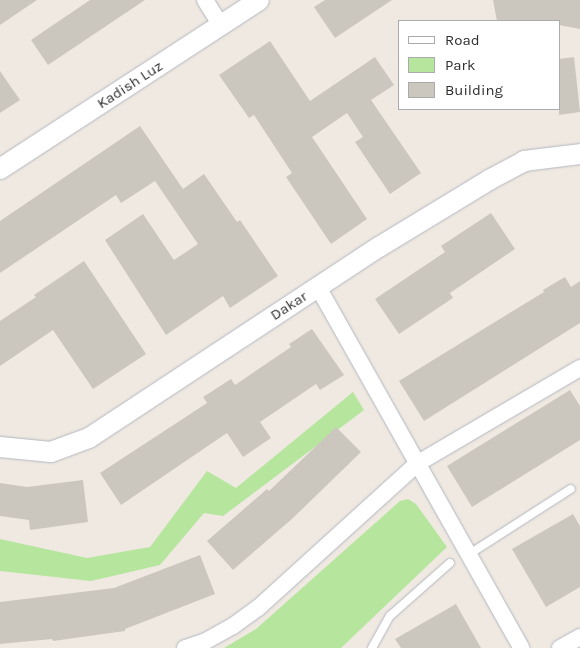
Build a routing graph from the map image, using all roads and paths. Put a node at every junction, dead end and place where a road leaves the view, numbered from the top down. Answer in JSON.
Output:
{"nodes":[{"id":1,"x":205,"y":0,"type":"edge"},
{"id":2,"x":260,"y":0,"type":"edge"},
{"id":3,"x":221,"y":26,"type":"junction"},
{"id":4,"x":580,"y":154,"type":"edge"},
{"id":5,"x":0,"y":169,"type":"edge"},
{"id":6,"x":318,"y":287,"type":"junction"},
{"id":7,"x":580,"y":368,"type":"edge"},
{"id":8,"x":0,"y":447,"type":"edge"},
{"id":9,"x":418,"y":463,"type":"junction"},
{"id":10,"x":571,"y":489,"type":"dead end"},
{"id":11,"x":468,"y":555,"type":"junction"},
{"id":12,"x":450,"y":563,"type":"dead end"},
{"id":13,"x":580,"y":636,"type":"edge"},
{"id":14,"x":186,"y":648,"type":"edge"},
{"id":15,"x":372,"y":648,"type":"edge"},
{"id":16,"x":521,"y":648,"type":"edge"},
{"id":17,"x":560,"y":648,"type":"edge"}],
"edges":[{"from":1,"to":3,"type":"street"},
{"from":2,"to":3,"type":"street","name":"Kadish Luz"},
{"from":3,"to":5,"type":"street","name":"Kadish Luz"},
{"from":4,"to":6,"type":"street","name":"Dakar"},
{"from":6,"to":8,"type":"street","name":"Dakar"},
{"from":6,"to":9,"type":"street"},
{"from":7,"to":9,"type":"street"},
{"from":9,"to":11,"type":"street"},
{"from":9,"to":14,"type":"street"},
{"from":10,"to":11,"type":"lane"},
{"from":11,"to":16,"type":"street"},
{"from":12,"to":15,"type":"lane"},
{"from":13,"to":17,"type":"street"}]}
